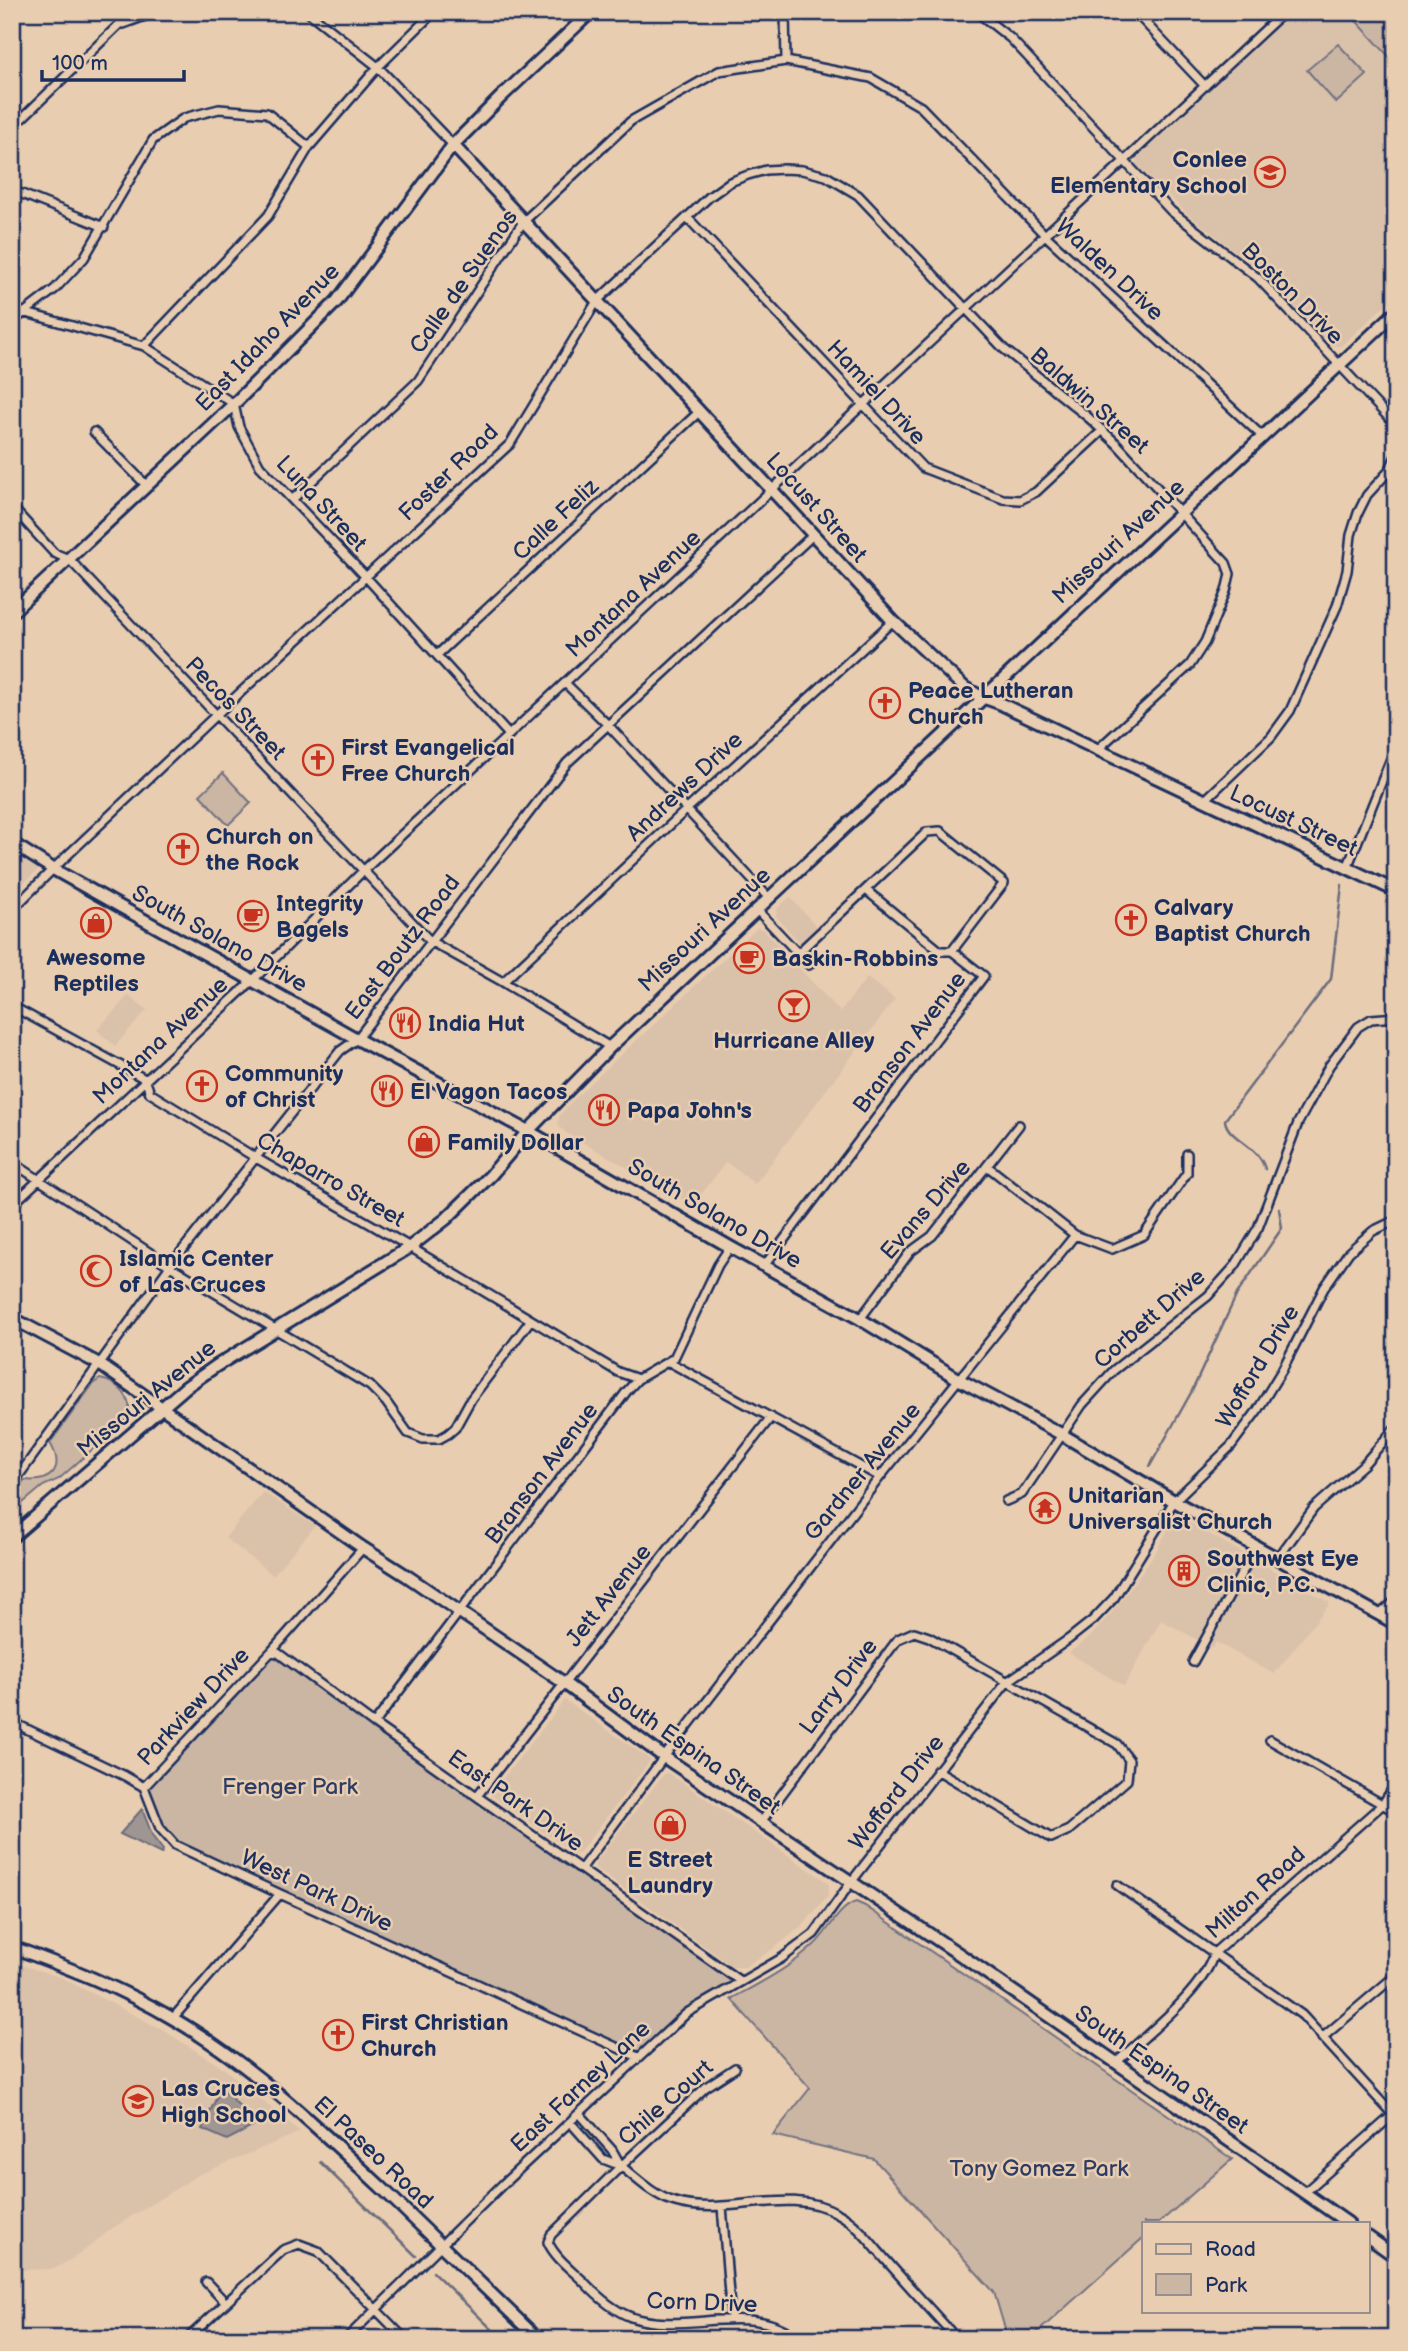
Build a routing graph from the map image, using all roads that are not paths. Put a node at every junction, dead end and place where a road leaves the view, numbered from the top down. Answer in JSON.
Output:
{"nodes":[{"id":1,"x":132,"y":12,"type":"edge"},
{"id":2,"x":156,"y":12,"type":"edge"},
{"id":3,"x":308,"y":12,"type":"edge"},
{"id":4,"x":434,"y":12,"type":"edge"},
{"id":5,"x":591,"y":12,"type":"edge"},
{"id":6,"x":785,"y":12,"type":"edge"},
{"id":7,"x":977,"y":12,"type":"edge"},
{"id":8,"x":1135,"y":12,"type":"edge"},
{"id":9,"x":1284,"y":12,"type":"edge"},
{"id":10,"x":119,"y":25,"type":"junction"},
{"id":11,"x":786,"y":61,"type":"junction"},
{"id":12,"x":378,"y":67,"type":"junction"},
{"id":13,"x":1205,"y":86,"type":"junction"},
{"id":14,"x":12,"y":128,"type":"edge"},
{"id":15,"x":453,"y":145,"type":"junction"},
{"id":16,"x":309,"y":147,"type":"junction"},
{"id":17,"x":1125,"y":161,"type":"junction"},
{"id":18,"x":12,"y":190,"type":"edge"},
{"id":19,"x":687,"y":217,"type":"junction"},
{"id":20,"x":523,"y":222,"type":"junction"},
{"id":21,"x":104,"y":227,"type":"junction"},
{"id":22,"x":1045,"y":235,"type":"junction"},
{"id":23,"x":597,"y":301,"type":"junction"},
{"id":24,"x":12,"y":309,"type":"edge"},
{"id":25,"x":966,"y":309,"type":"junction"},
{"id":26,"x":1396,"y":312,"type":"edge"},
{"id":27,"x":22,"y":313,"type":"junction"},
{"id":28,"x":12,"y":323,"type":"edge"},
{"id":29,"x":144,"y":346,"type":"junction"},
{"id":30,"x":1339,"y":365,"type":"junction"},
{"id":31,"x":234,"y":404,"type":"junction"},
{"id":32,"x":862,"y":405,"type":"junction"},
{"id":33,"x":700,"y":411,"type":"junction"},
{"id":34,"x":1102,"y":430,"type":"junction"},
{"id":35,"x":94,"y":432,"type":"dead end"},
{"id":36,"x":1396,"y":432,"type":"edge"},
{"id":37,"x":1262,"y":437,"type":"junction"},
{"id":38,"x":1396,"y":456,"type":"edge"},
{"id":39,"x":147,"y":486,"type":"junction"},
{"id":40,"x":772,"y":489,"type":"junction"},
{"id":41,"x":293,"y":499,"type":"junction"},
{"id":42,"x":12,"y":507,"type":"edge"},
{"id":43,"x":1180,"y":512,"type":"junction"},
{"id":44,"x":813,"y":535,"type":"junction"},
{"id":45,"x":69,"y":559,"type":"junction"},
{"id":46,"x":365,"y":576,"type":"junction"},
{"id":47,"x":12,"y":612,"type":"edge"},
{"id":48,"x":893,"y":621,"type":"junction"},
{"id":49,"x":437,"y":655,"type":"junction"},
{"id":50,"x":565,"y":683,"type":"junction"},
{"id":51,"x":982,"y":697,"type":"junction"},
{"id":52,"x":216,"y":715,"type":"junction"},
{"id":53,"x":608,"y":724,"type":"junction"},
{"id":54,"x":509,"y":735,"type":"junction"},
{"id":55,"x":1396,"y":746,"type":"edge"},
{"id":56,"x":1097,"y":750,"type":"junction"},
{"id":57,"x":1203,"y":801,"type":"junction"},
{"id":58,"x":686,"y":810,"type":"junction"},
{"id":59,"x":12,"y":843,"type":"edge"},
{"id":60,"x":1347,"y":868,"type":"junction"},
{"id":61,"x":53,"y":869,"type":"junction"},
{"id":62,"x":364,"y":870,"type":"junction"},
{"id":63,"x":866,"y":890,"type":"junction"},
{"id":64,"x":1396,"y":891,"type":"edge"},
{"id":65,"x":768,"y":897,"type":"junction"},
{"id":66,"x":756,"y":909,"type":"junction"},
{"id":67,"x":12,"y":910,"type":"edge"},
{"id":68,"x":430,"y":941,"type":"junction"},
{"id":69,"x":952,"y":951,"type":"junction"},
{"id":70,"x":798,"y":953,"type":"junction"},
{"id":71,"x":809,"y":965,"type":"dead end"},
{"id":72,"x":253,"y":980,"type":"junction"},
{"id":73,"x":503,"y":982,"type":"junction"},
{"id":74,"x":12,"y":1006,"type":"edge"},
{"id":75,"x":1396,"y":1017,"type":"edge"},
{"id":76,"x":357,"y":1039,"type":"junction"},
{"id":77,"x":610,"y":1047,"type":"junction"},
{"id":78,"x":145,"y":1079,"type":"junction"},
{"id":79,"x":1019,"y":1125,"type":"dead end"},
{"id":80,"x":528,"y":1131,"type":"junction"},
{"id":81,"x":1187,"y":1154,"type":"dead end"},
{"id":82,"x":256,"y":1158,"type":"junction"},
{"id":83,"x":12,"y":1162,"type":"edge"},
{"id":84,"x":987,"y":1166,"type":"junction"},
{"id":85,"x":40,"y":1179,"type":"junction"},
{"id":86,"x":12,"y":1205,"type":"edge"},
{"id":87,"x":1396,"y":1220,"type":"edge"},
{"id":88,"x":1075,"y":1235,"type":"junction"},
{"id":89,"x":410,"y":1247,"type":"junction"},
{"id":90,"x":730,"y":1247,"type":"junction"},
{"id":91,"x":170,"y":1266,"type":"junction"},
{"id":92,"x":764,"y":1266,"type":"junction"},
{"id":93,"x":12,"y":1318,"type":"edge"},
{"id":94,"x":860,"y":1318,"type":"junction"},
{"id":95,"x":530,"y":1321,"type":"junction"},
{"id":96,"x":275,"y":1329,"type":"junction"},
{"id":97,"x":669,"y":1362,"type":"junction"},
{"id":98,"x":99,"y":1364,"type":"junction"},
{"id":99,"x":638,"y":1379,"type":"junction"},
{"id":100,"x":960,"y":1380,"type":"junction"},
{"id":101,"x":160,"y":1408,"type":"junction"},
{"id":102,"x":771,"y":1417,"type":"junction"},
{"id":103,"x":1396,"y":1427,"type":"edge"},
{"id":104,"x":1061,"y":1434,"type":"junction"},
{"id":105,"x":880,"y":1477,"type":"junction"},
{"id":106,"x":12,"y":1485,"type":"edge"},
{"id":107,"x":1006,"y":1501,"type":"dead end"},
{"id":108,"x":1174,"y":1501,"type":"junction"},
{"id":109,"x":12,"y":1537,"type":"edge"},
{"id":110,"x":1256,"y":1547,"type":"junction"},
{"id":111,"x":363,"y":1548,"type":"junction"},
{"id":112,"x":1278,"y":1558,"type":"junction"},
{"id":113,"x":1396,"y":1600,"type":"edge"},
{"id":114,"x":460,"y":1612,"type":"junction"},
{"id":115,"x":1379,"y":1615,"type":"junction"},
{"id":116,"x":1396,"y":1624,"type":"edge"},
{"id":117,"x":271,"y":1652,"type":"junction"},
{"id":118,"x":1193,"y":1662,"type":"dead end"},
{"id":119,"x":1007,"y":1682,"type":"junction"},
{"id":120,"x":564,"y":1683,"type":"junction"},
{"id":121,"x":12,"y":1722,"type":"edge"},
{"id":122,"x":374,"y":1724,"type":"junction"},
{"id":123,"x":1270,"y":1740,"type":"dead end"},
{"id":124,"x":664,"y":1757,"type":"junction"},
{"id":125,"x":937,"y":1770,"type":"junction"},
{"id":126,"x":1396,"y":1783,"type":"edge"},
{"id":127,"x":144,"y":1787,"type":"junction"},
{"id":128,"x":477,"y":1796,"type":"junction"},
{"id":129,"x":1383,"y":1804,"type":"junction"},
{"id":130,"x":1396,"y":1812,"type":"edge"},
{"id":131,"x":761,"y":1822,"type":"junction"},
{"id":132,"x":581,"y":1869,"type":"junction"},
{"id":133,"x":852,"y":1881,"type":"junction"},
{"id":134,"x":1117,"y":1885,"type":"dead end"},
{"id":135,"x":280,"y":1894,"type":"junction"},
{"id":136,"x":12,"y":1947,"type":"edge"},
{"id":137,"x":1214,"y":1953,"type":"junction"},
{"id":138,"x":1396,"y":1975,"type":"edge"},
{"id":139,"x":740,"y":1981,"type":"junction"},
{"id":140,"x":173,"y":2018,"type":"junction"},
{"id":141,"x":1322,"y":2038,"type":"junction"},
{"id":142,"x":638,"y":2057,"type":"junction"},
{"id":143,"x":1116,"y":2063,"type":"junction"},
{"id":144,"x":735,"y":2068,"type":"dead end"},
{"id":145,"x":579,"y":2113,"type":"junction"},
{"id":146,"x":1395,"y":2115,"type":"edge"},
{"id":147,"x":569,"y":2122,"type":"junction"},
{"id":148,"x":621,"y":2166,"type":"junction"},
{"id":149,"x":1304,"y":2193,"type":"junction"},
{"id":150,"x":722,"y":2206,"type":"junction"},
{"id":151,"x":1347,"y":2222,"type":"edge"},
{"id":152,"x":1370,"y":2238,"type":"edge"},
{"id":153,"x":548,"y":2242,"type":"joint"},
{"id":154,"x":441,"y":2245,"type":"junction"},
{"id":155,"x":1396,"y":2257,"type":"edge"},
{"id":156,"x":206,"y":2282,"type":"dead end"},
{"id":157,"x":225,"y":2302,"type":"junction"},
{"id":158,"x":376,"y":2311,"type":"junction"},
{"id":159,"x":731,"y":2319,"type":"junction"},
{"id":160,"x":187,"y":2339,"type":"edge"},
{"id":161,"x":346,"y":2339,"type":"edge"},
{"id":162,"x":405,"y":2339,"type":"edge"},
{"id":163,"x":538,"y":2339,"type":"edge"},
{"id":164,"x":798,"y":2339,"type":"edge"},
{"id":165,"x":941,"y":2339,"type":"edge"}],
"edges":[{"from":1,"to":10,"type":"street"},
{"from":2,"to":10,"type":"street"},
{"from":3,"to":12,"type":"street","name":"Locust Street"},
{"from":4,"to":12,"type":"street"},
{"from":5,"to":15,"type":"street","name":"East Idaho Avenue"},
{"from":6,"to":11,"type":"street"},
{"from":7,"to":17,"type":"street","name":"Boston Drive"},
{"from":8,"to":13,"type":"street"},
{"from":9,"to":13,"type":"street","name":"Montana Avenue"},
{"from":10,"to":14,"type":"street"},
{"from":11,"to":20,"type":"street","name":"Calle de Suenos"},
{"from":11,"to":22,"type":"street","name":"Walden Drive"},
{"from":12,"to":15,"type":"street","name":"Locust Street"},
{"from":12,"to":16,"type":"street"},
{"from":13,"to":17,"type":"street","name":"Montana Avenue"},
{"from":15,"to":20,"type":"street","name":"Locust Street"},
{"from":15,"to":31,"type":"street","name":"East Idaho Avenue"},
{"from":16,"to":21,"type":"street"},
{"from":16,"to":29,"type":"street"},
{"from":17,"to":22,"type":"street","name":"Montana Avenue"},
{"from":17,"to":30,"type":"street","name":"Boston Drive"},
{"from":18,"to":21,"type":"street"},
{"from":19,"to":23,"type":"street","name":"Foster Road"},
{"from":19,"to":25,"type":"street","name":"Foster Road"},
{"from":19,"to":32,"type":"street","name":"Hamiel Drive"},
{"from":20,"to":23,"type":"street","name":"Locust Street"},
{"from":20,"to":41,"type":"street","name":"Calle de Suenos"},
{"from":21,"to":27,"type":"street"},
{"from":22,"to":25,"type":"street","name":"Montana Avenue"},
{"from":22,"to":37,"type":"street","name":"Walden Drive"},
{"from":23,"to":33,"type":"street","name":"Locust Street"},
{"from":23,"to":46,"type":"street","name":"Foster Road"},
{"from":24,"to":27,"type":"street"},
{"from":25,"to":32,"type":"street","name":"Montana Avenue"},
{"from":25,"to":34,"type":"street","name":"Baldwin Street"},
{"from":26,"to":30,"type":"street","name":"Missouri Avenue"},
{"from":27,"to":28,"type":"street"},
{"from":27,"to":29,"type":"street"},
{"from":29,"to":31,"type":"street"},
{"from":30,"to":36,"type":"street","name":"Boston Drive"},
{"from":30,"to":37,"type":"street","name":"Missouri Avenue"},
{"from":31,"to":39,"type":"street","name":"East Idaho Avenue"},
{"from":31,"to":41,"type":"street","name":"Luna Street"},
{"from":32,"to":34,"type":"street","name":"Hamiel Drive"},
{"from":32,"to":40,"type":"street","name":"Montana Avenue"},
{"from":33,"to":40,"type":"street","name":"Locust Street"},
{"from":33,"to":49,"type":"street","name":"Calle Feliz"},
{"from":34,"to":43,"type":"street","name":"Baldwin Street"},
{"from":35,"to":39,"type":"street"},
{"from":37,"to":43,"type":"street","name":"Missouri Avenue"},
{"from":38,"to":57,"type":"street"},
{"from":39,"to":45,"type":"street","name":"East Idaho Avenue"},
{"from":40,"to":44,"type":"street","name":"Locust Street"},
{"from":40,"to":50,"type":"street","name":"Montana Avenue"},
{"from":41,"to":46,"type":"street","name":"Luna Street"},
{"from":42,"to":45,"type":"street","name":"Pecos Street"},
{"from":43,"to":51,"type":"street","name":"Missouri Avenue"},
{"from":43,"to":56,"type":"street","name":"Baldwin Street"},
{"from":44,"to":48,"type":"street","name":"Locust Street"},
{"from":44,"to":53,"type":"street","name":"East Boutz Road"},
{"from":45,"to":47,"type":"street","name":"East Idaho Avenue"},
{"from":45,"to":52,"type":"street","name":"Pecos Street"},
{"from":46,"to":49,"type":"street","name":"Luna Street"},
{"from":46,"to":52,"type":"street","name":"Foster Road"},
{"from":48,"to":51,"type":"street","name":"Locust Street"},
{"from":48,"to":58,"type":"street","name":"Andrews Drive"},
{"from":49,"to":54,"type":"street","name":"Luna Street"},
{"from":50,"to":53,"type":"street"},
{"from":50,"to":54,"type":"street","name":"Montana Avenue"},
{"from":51,"to":56,"type":"street","name":"Locust Street"},
{"from":51,"to":65,"type":"street","name":"Missouri Avenue"},
{"from":52,"to":61,"type":"street","name":"Foster Road"},
{"from":52,"to":62,"type":"street","name":"Pecos Street"},
{"from":53,"to":58,"type":"street"},
{"from":53,"to":68,"type":"street","name":"East Boutz Road"},
{"from":54,"to":62,"type":"street","name":"Montana Avenue"},
{"from":55,"to":60,"type":"street"},
{"from":56,"to":57,"type":"street","name":"Locust Street"},
{"from":57,"to":60,"type":"street","name":"Locust Street"},
{"from":58,"to":65,"type":"street"},
{"from":58,"to":73,"type":"street","name":"Andrews Drive"},
{"from":59,"to":61,"type":"street","name":"South Solano Drive"},
{"from":60,"to":64,"type":"street","name":"Locust Street"},
{"from":61,"to":67,"type":"street","name":"Foster Road"},
{"from":61,"to":72,"type":"street","name":"South Solano Drive"},
{"from":62,"to":68,"type":"street","name":"Pecos Street"},
{"from":62,"to":72,"type":"street","name":"Montana Avenue"},
{"from":63,"to":69,"type":"street"},
{"from":63,"to":69,"type":"street"},
{"from":63,"to":70,"type":"street"},
{"from":65,"to":66,"type":"street","name":"Missouri Avenue"},
{"from":66,"to":70,"type":"street"},
{"from":66,"to":77,"type":"street","name":"Missouri Avenue"},
{"from":68,"to":73,"type":"street","name":"Pecos Street"},
{"from":68,"to":76,"type":"street","name":"East Boutz Road"},
{"from":69,"to":92,"type":"street","name":"Branson Avenue"},
{"from":70,"to":71,"type":"street"},
{"from":72,"to":76,"type":"street","name":"South Solano Drive"},
{"from":72,"to":78,"type":"street","name":"Montana Avenue"},
{"from":73,"to":77,"type":"street","name":"Pecos Street"},
{"from":74,"to":78,"type":"street","name":"Chaparro Street"},
{"from":75,"to":104,"type":"street","name":"Corbett Drive"},
{"from":76,"to":80,"type":"street","name":"South Solano Drive"},
{"from":76,"to":82,"type":"street","name":"East Boutz Road"},
{"from":77,"to":80,"type":"street","name":"Missouri Avenue"},
{"from":78,"to":82,"type":"street","name":"Chaparro Street"},
{"from":78,"to":85,"type":"street","name":"Montana Avenue"},
{"from":79,"to":84,"type":"street","name":"Evans Drive"},
{"from":80,"to":89,"type":"street","name":"Missouri Avenue"},
{"from":80,"to":90,"type":"street","name":"South Solano Drive"},
{"from":81,"to":88,"type":"street"},
{"from":82,"to":89,"type":"street","name":"Chaparro Street"},
{"from":82,"to":91,"type":"street","name":"East Boutz Road"},
{"from":83,"to":85,"type":"street"},
{"from":84,"to":88,"type":"street"},
{"from":84,"to":94,"type":"street","name":"Evans Drive"},
{"from":85,"to":86,"type":"street","name":"Montana Avenue"},
{"from":85,"to":91,"type":"street"},
{"from":87,"to":108,"type":"street","name":"Wofford Drive"},
{"from":88,"to":100,"type":"street","name":"Gardner Avenue"},
{"from":89,"to":95,"type":"street","name":"Chaparro Street"},
{"from":89,"to":96,"type":"street","name":"Missouri Avenue"},
{"from":90,"to":92,"type":"street","name":"South Solano Drive"},
{"from":90,"to":97,"type":"street","name":"Branson Avenue"},
{"from":91,"to":96,"type":"street"},
{"from":91,"to":98,"type":"street","name":"East Boutz Road"},
{"from":92,"to":94,"type":"street","name":"South Solano Drive"},
{"from":93,"to":98,"type":"street","name":"South Espina Street"},
{"from":94,"to":100,"type":"street","name":"South Solano Drive"},
{"from":95,"to":96,"type":"street"},
{"from":95,"to":99,"type":"street","name":"Chaparro Street"},
{"from":96,"to":101,"type":"street","name":"Missouri Avenue"},
{"from":97,"to":99,"type":"street","name":"Branson Avenue"},
{"from":97,"to":102,"type":"street"},
{"from":98,"to":101,"type":"street","name":"South Espina Street"},
{"from":98,"to":106,"type":"street","name":"East Boutz Road"},
{"from":99,"to":114,"type":"street","name":"Branson Avenue"},
{"from":100,"to":104,"type":"street","name":"South Solano Drive"},
{"from":100,"to":105,"type":"street","name":"Gardner Avenue"},
{"from":101,"to":109,"type":"street","name":"Missouri Avenue"},
{"from":101,"to":111,"type":"street","name":"South Espina Street"},
{"from":102,"to":105,"type":"street"},
{"from":102,"to":120,"type":"street","name":"Jett Avenue"},
{"from":103,"to":112,"type":"street"},
{"from":104,"to":107,"type":"street","name":"Corbett Drive"},
{"from":104,"to":108,"type":"street","name":"South Solano Drive"},
{"from":105,"to":124,"type":"street","name":"Gardner Avenue"},
{"from":108,"to":110,"type":"street","name":"South Solano Drive"},
{"from":108,"to":119,"type":"street","name":"Wofford Drive"},
{"from":110,"to":112,"type":"street","name":"South Solano Drive"},
{"from":110,"to":118,"type":"street"},
{"from":111,"to":114,"type":"street","name":"South Espina Street"},
{"from":111,"to":117,"type":"street","name":"Parkview Drive"},
{"from":112,"to":115,"type":"street","name":"South Solano Drive"},
{"from":113,"to":115,"type":"street"},
{"from":114,"to":120,"type":"street","name":"South Espina Street"},
{"from":114,"to":122,"type":"street","name":"Branson Avenue"},
{"from":115,"to":116,"type":"street","name":"South Solano Drive"},
{"from":117,"to":122,"type":"street","name":"East Park Drive"},
{"from":117,"to":127,"type":"street","name":"Parkview Drive"},
{"from":119,"to":125,"type":"street","name":"Wofford Drive"},
{"from":119,"to":125,"type":"street","name":"Larry Drive"},
{"from":119,"to":131,"type":"street","name":"Larry Drive"},
{"from":120,"to":124,"type":"street","name":"South Espina Street"},
{"from":120,"to":128,"type":"street","name":"Jett Avenue"},
{"from":121,"to":127,"type":"street"},
{"from":122,"to":128,"type":"street","name":"East Park Drive"},
{"from":123,"to":129,"type":"street"},
{"from":124,"to":131,"type":"street","name":"South Espina Street"},
{"from":124,"to":132,"type":"street","name":"Gardner Avenue"},
{"from":125,"to":133,"type":"street","name":"Wofford Drive"},
{"from":126,"to":129,"type":"street","name":"Milton Road"},
{"from":127,"to":135,"type":"street","name":"West Park Drive"},
{"from":128,"to":132,"type":"street","name":"East Park Drive"},
{"from":129,"to":130,"type":"street"},
{"from":129,"to":137,"type":"street","name":"Milton Road"},
{"from":131,"to":133,"type":"street","name":"South Espina Street"},
{"from":132,"to":139,"type":"street","name":"East Park Drive"},
{"from":133,"to":139,"type":"street","name":"East Farney Lane"},
{"from":133,"to":143,"type":"street","name":"South Espina Street"},
{"from":134,"to":137,"type":"street"},
{"from":135,"to":140,"type":"street"},
{"from":135,"to":142,"type":"street","name":"West Park Drive"},
{"from":136,"to":140,"type":"street","name":"El Paseo Road"},
{"from":137,"to":141,"type":"street"},
{"from":137,"to":143,"type":"street","name":"Milton Road"},
{"from":138,"to":141,"type":"street"},
{"from":139,"to":142,"type":"street","name":"East Farney Lane"},
{"from":140,"to":154,"type":"street","name":"El Paseo Road"},
{"from":141,"to":146,"type":"street"},
{"from":142,"to":145,"type":"street","name":"East Farney Lane"},
{"from":143,"to":149,"type":"street","name":"South Espina Street"},
{"from":144,"to":148,"type":"street","name":"Chile Court"},
{"from":145,"to":147,"type":"street","name":"East Farney Lane"},
{"from":145,"to":148,"type":"street"},
{"from":146,"to":149,"type":"street"},
{"from":147,"to":148,"type":"street"},
{"from":147,"to":154,"type":"street","name":"East Farney Lane"},
{"from":148,"to":150,"type":"street"},
{"from":148,"to":153,"type":"street","name":"Chile Court"},
{"from":149,"to":151,"type":"street","name":"South Espina Street"},
{"from":150,"to":159,"type":"street"},
{"from":150,"to":165,"type":"street"},
{"from":152,"to":155,"type":"street"},
{"from":153,"to":159,"type":"street","name":"Corn Drive"},
{"from":154,"to":158,"type":"street","name":"East Farney Lane"},
{"from":154,"to":163,"type":"street","name":"El Paseo Road"},
{"from":156,"to":157,"type":"street"},
{"from":157,"to":158,"type":"street"},
{"from":157,"to":160,"type":"street"},
{"from":158,"to":161,"type":"street","name":"East Farney Lane"},
{"from":158,"to":162,"type":"street"},
{"from":159,"to":164,"type":"street","name":"Corn Drive"}]}
